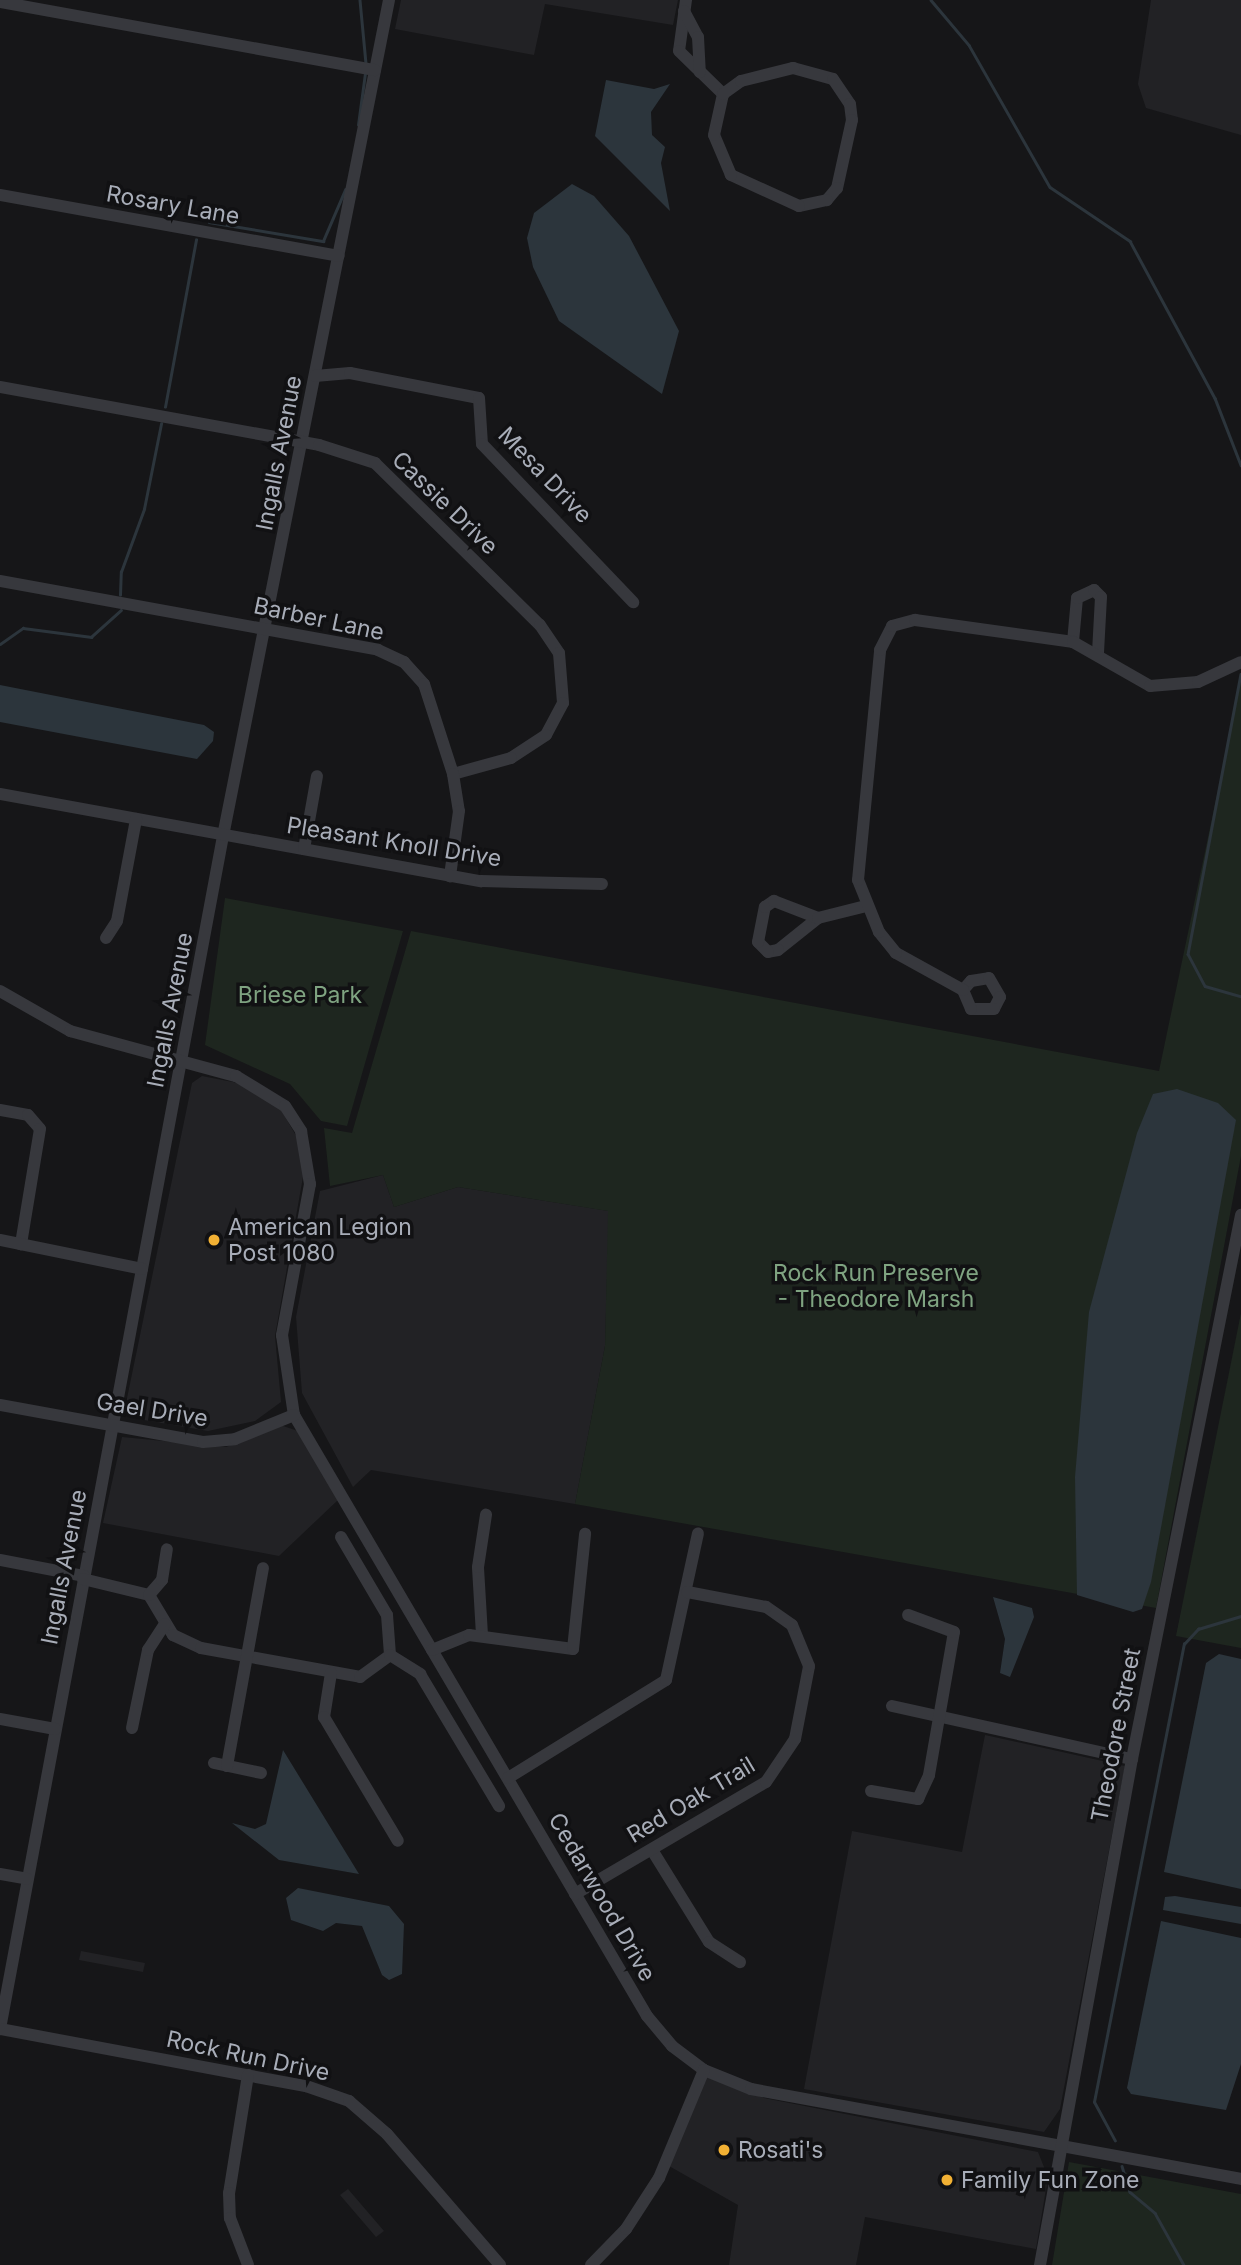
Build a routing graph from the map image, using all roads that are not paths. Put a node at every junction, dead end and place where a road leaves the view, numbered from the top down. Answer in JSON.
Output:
{"nodes":[{"id":1,"x":389,"y":0,"type":"edge"},
{"id":2,"x":0,"y":2,"type":"edge"},
{"id":3,"x":685,"y":5,"type":"edge"},
{"id":4,"x":375,"y":70,"type":"junction"},
{"id":5,"x":700,"y":72,"type":"junction"},
{"id":6,"x":723,"y":94,"type":"junction"},
{"id":7,"x":0,"y":195,"type":"edge"},
{"id":8,"x":339,"y":256,"type":"junction"},
{"id":9,"x":315,"y":376,"type":"junction"},
{"id":10,"x":0,"y":387,"type":"edge"},
{"id":11,"x":303,"y":442,"type":"junction"},
{"id":12,"x":0,"y":581,"type":"edge"},
{"id":13,"x":634,"y":602,"type":"dead end"},
{"id":14,"x":267,"y":629,"type":"junction"},
{"id":15,"x":1073,"y":642,"type":"junction"},
{"id":16,"x":1098,"y":653,"type":"junction"},
{"id":17,"x":1240,"y":663,"type":"edge"},
{"id":18,"x":453,"y":774,"type":"junction"},
{"id":19,"x":317,"y":776,"type":"dead end"},
{"id":20,"x":0,"y":794,"type":"edge"},
{"id":21,"x":136,"y":819,"type":"junction"},
{"id":22,"x":223,"y":836,"type":"junction"},
{"id":23,"x":303,"y":849,"type":"junction"},
{"id":24,"x":450,"y":876,"type":"junction"},
{"id":25,"x":601,"y":884,"type":"dead end"},
{"id":26,"x":866,"y":906,"type":"junction"},
{"id":27,"x":818,"y":918,"type":"junction"},
{"id":28,"x":106,"y":938,"type":"dead end"},
{"id":29,"x":963,"y":990,"type":"dead end"},
{"id":30,"x":0,"y":991,"type":"edge"},
{"id":31,"x":181,"y":1061,"type":"junction"},
{"id":32,"x":0,"y":1110,"type":"edge"},
{"id":33,"x":1241,"y":1215,"type":"edge"},
{"id":34,"x":0,"y":1240,"type":"edge"},
{"id":35,"x":21,"y":1244,"type":"junction"},
{"id":36,"x":142,"y":1269,"type":"junction"},
{"id":37,"x":0,"y":1405,"type":"edge"},
{"id":38,"x":293,"y":1415,"type":"junction"},
{"id":39,"x":113,"y":1425,"type":"junction"},
{"id":40,"x":486,"y":1515,"type":"dead end"},
{"id":41,"x":698,"y":1533,"type":"dead end"},
{"id":42,"x":585,"y":1534,"type":"dead end"},
{"id":43,"x":341,"y":1537,"type":"dead end"},
{"id":44,"x":167,"y":1549,"type":"dead end"},
{"id":45,"x":0,"y":1560,"type":"edge"},
{"id":46,"x":263,"y":1568,"type":"dead end"},
{"id":47,"x":84,"y":1577,"type":"junction"},
{"id":48,"x":687,"y":1592,"type":"junction"},
{"id":49,"x":149,"y":1595,"type":"junction"},
{"id":50,"x":908,"y":1615,"type":"dead end"},
{"id":51,"x":165,"y":1624,"type":"junction"},
{"id":52,"x":482,"y":1635,"type":"junction"},
{"id":53,"x":432,"y":1650,"type":"junction"},
{"id":54,"x":390,"y":1655,"type":"junction"},
{"id":55,"x":247,"y":1657,"type":"junction"},
{"id":56,"x":331,"y":1673,"type":"junction"},
{"id":57,"x":892,"y":1706,"type":"dead end"},
{"id":58,"x":940,"y":1714,"type":"junction"},
{"id":59,"x":0,"y":1719,"type":"edge"},
{"id":60,"x":132,"y":1728,"type":"dead end"},
{"id":61,"x":55,"y":1729,"type":"junction"},
{"id":62,"x":1132,"y":1759,"type":"junction"},
{"id":63,"x":261,"y":1773,"type":"dead end"},
{"id":64,"x":508,"y":1778,"type":"junction"},
{"id":65,"x":871,"y":1791,"type":"dead end"},
{"id":66,"x":499,"y":1806,"type":"dead end"},
{"id":67,"x":398,"y":1841,"type":"dead end"},
{"id":68,"x":652,"y":1850,"type":"junction"},
{"id":69,"x":0,"y":1874,"type":"edge"},
{"id":70,"x":27,"y":1879,"type":"junction"},
{"id":71,"x":575,"y":1894,"type":"junction"},
{"id":72,"x":740,"y":1962,"type":"dead end"},
{"id":73,"x":1,"y":2020,"type":"edge"},
{"id":74,"x":704,"y":2070,"type":"junction"},
{"id":75,"x":248,"y":2075,"type":"junction"},
{"id":76,"x":1062,"y":2145,"type":"junction"},
{"id":77,"x":1241,"y":2179,"type":"edge"},
{"id":78,"x":248,"y":2265,"type":"edge"},
{"id":79,"x":500,"y":2265,"type":"edge"},
{"id":80,"x":591,"y":2265,"type":"edge"},
{"id":81,"x":1040,"y":2265,"type":"edge"}],
"edges":[{"from":1,"to":4,"type":"street","name":"Ingalls Avenue"},
{"from":2,"to":4,"type":"street"},
{"from":3,"to":5,"type":"street"},
{"from":3,"to":5,"type":"street"},
{"from":4,"to":8,"type":"street","name":"Ingalls Avenue"},
{"from":5,"to":6,"type":"street"},
{"from":6,"to":6,"type":"street"},
{"from":7,"to":8,"type":"street","name":"Rosary Lane"},
{"from":8,"to":9,"type":"street","name":"Ingalls Avenue"},
{"from":9,"to":11,"type":"street","name":"Ingalls Avenue"},
{"from":9,"to":13,"type":"street","name":"Mesa Drive"},
{"from":10,"to":11,"type":"street","name":"Cassie Drive"},
{"from":11,"to":14,"type":"street","name":"Ingalls Avenue"},
{"from":11,"to":18,"type":"street","name":"Cassie Drive"},
{"from":12,"to":14,"type":"street","name":"Barber Lane"},
{"from":14,"to":18,"type":"street","name":"Barber Lane"},
{"from":14,"to":22,"type":"street","name":"Ingalls Avenue"},
{"from":15,"to":16,"type":"street"},
{"from":15,"to":16,"type":"street"},
{"from":15,"to":26,"type":"street"},
{"from":16,"to":17,"type":"street"},
{"from":18,"to":24,"type":"street","name":"Barber Lane"},
{"from":19,"to":23,"type":"street"},
{"from":20,"to":21,"type":"street","name":"Pleasant Knoll Drive"},
{"from":21,"to":22,"type":"street","name":"Pleasant Knoll Drive"},
{"from":21,"to":28,"type":"street"},
{"from":22,"to":23,"type":"street","name":"Pleasant Knoll Drive"},
{"from":22,"to":31,"type":"street","name":"Ingalls Avenue"},
{"from":23,"to":24,"type":"street","name":"Pleasant Knoll Drive"},
{"from":24,"to":25,"type":"street","name":"Pleasant Knoll Drive"},
{"from":26,"to":27,"type":"street"},
{"from":26,"to":29,"type":"street"},
{"from":27,"to":27,"type":"street"},
{"from":30,"to":31,"type":"street"},
{"from":31,"to":36,"type":"street","name":"Ingalls Avenue"},
{"from":31,"to":38,"type":"street"},
{"from":32,"to":35,"type":"street"},
{"from":33,"to":62,"type":"street","name":"Theodore Street"},
{"from":34,"to":35,"type":"street"},
{"from":35,"to":36,"type":"street"},
{"from":36,"to":39,"type":"street","name":"Ingalls Avenue"},
{"from":37,"to":39,"type":"street","name":"Gael Drive"},
{"from":38,"to":39,"type":"street","name":"Gael Drive"},
{"from":38,"to":53,"type":"street","name":"Cedarwood Drive"},
{"from":39,"to":47,"type":"street","name":"Ingalls Avenue"},
{"from":40,"to":52,"type":"street"},
{"from":41,"to":48,"type":"street"},
{"from":42,"to":52,"type":"street"},
{"from":43,"to":54,"type":"street"},
{"from":44,"to":49,"type":"street"},
{"from":45,"to":47,"type":"street"},
{"from":46,"to":55,"type":"street"},
{"from":47,"to":49,"type":"street"},
{"from":47,"to":61,"type":"street","name":"Ingalls Avenue"},
{"from":48,"to":64,"type":"street"},
{"from":48,"to":68,"type":"street","name":"Red Oak Trail"},
{"from":49,"to":51,"type":"street"},
{"from":50,"to":58,"type":"street"},
{"from":51,"to":55,"type":"street"},
{"from":51,"to":60,"type":"street"},
{"from":52,"to":53,"type":"street"},
{"from":53,"to":64,"type":"street","name":"Cedarwood Drive"},
{"from":54,"to":56,"type":"street"},
{"from":54,"to":66,"type":"street"},
{"from":55,"to":56,"type":"street"},
{"from":55,"to":63,"type":"street"},
{"from":56,"to":67,"type":"street"},
{"from":57,"to":58,"type":"street"},
{"from":58,"to":62,"type":"street"},
{"from":58,"to":65,"type":"street"},
{"from":59,"to":61,"type":"street"},
{"from":61,"to":70,"type":"street","name":"Ingalls Avenue"},
{"from":62,"to":76,"type":"street","name":"Theodore Street"},
{"from":64,"to":71,"type":"street","name":"Cedarwood Drive"},
{"from":68,"to":71,"type":"street","name":"Red Oak Trail"},
{"from":68,"to":72,"type":"street"},
{"from":69,"to":70,"type":"street"},
{"from":70,"to":73,"type":"street","name":"Ingalls Avenue"},
{"from":71,"to":74,"type":"street","name":"Cedarwood Drive"},
{"from":73,"to":75,"type":"street","name":"Rock Run Drive"},
{"from":74,"to":76,"type":"street","name":"Cedarwood Drive"},
{"from":74,"to":80,"type":"street"},
{"from":75,"to":78,"type":"street"},
{"from":75,"to":79,"type":"street","name":"Rock Run Drive"},
{"from":76,"to":77,"type":"street","name":"Cedarwood Drive"},
{"from":76,"to":81,"type":"street","name":"Theodore Street"}]}
